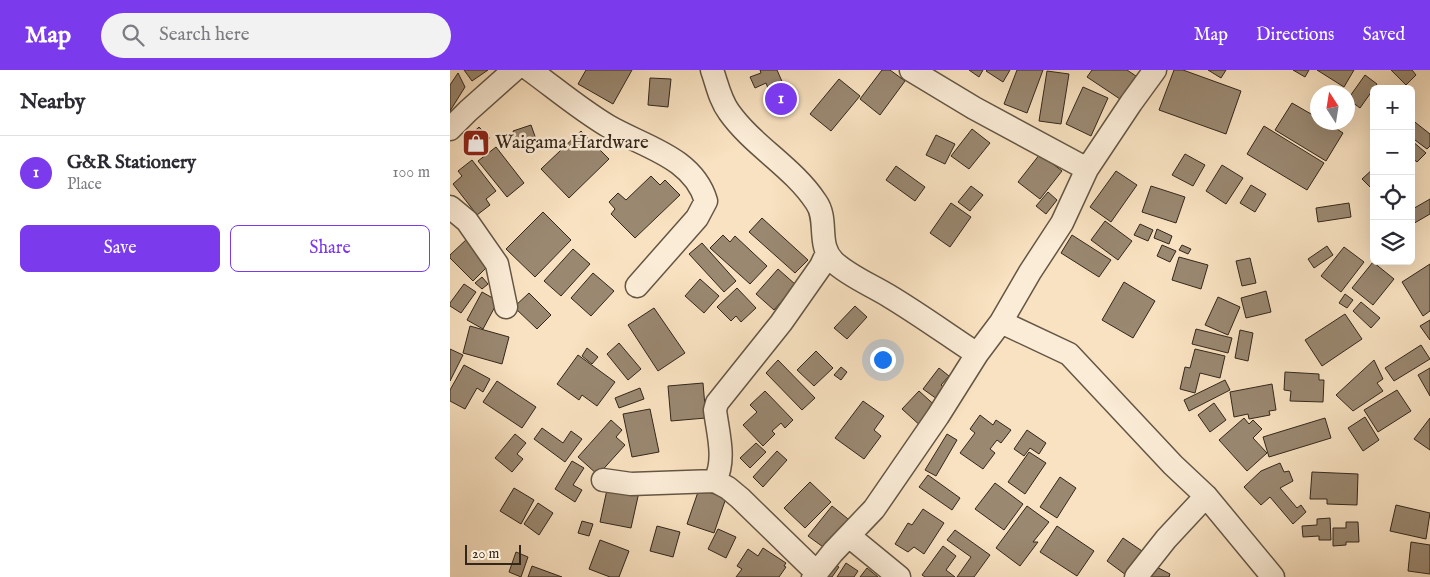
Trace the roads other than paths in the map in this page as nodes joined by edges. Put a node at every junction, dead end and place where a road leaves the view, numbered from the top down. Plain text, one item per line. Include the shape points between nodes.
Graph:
1 (514, 70) edge
2 (530, 70) edge
3 (712, 70) edge
4 (911, 70) edge
5 (1155, 70) edge
6 (450, 129) edge
7 (1087, 170) junction
8 (450, 207) edge
9 (827, 254) junction
10 (637, 286) dead end
11 (506, 307) dead end
12 (1000, 322) junction
13 (977, 354) junction
14 (603, 480) dead end
15 (715, 481) junction
16 (1206, 496) junction
17 (849, 536) junction
18 (815, 575) edge
19 (899, 577) edge
20 (1136, 577) edge
21 (1273, 577) edge

1 - 6 street
2 - 10 street via 609,127 680,164 691,173 703,192 706,201 697,218
3 - 9 street via 729,112 818,204
4 - 7 street
5 - 7 street
7 - 12 street via 1062,223
8 - 11 street via 467,221 497,264
9 - 13 street via 849,273
9 - 15 street via 781,323 717,402 715,410 722,460
12 - 13 street
12 - 16 street via 1069,354
13 - 17 street via 880,501
14 - 15 street via 631,484
15 - 18 street via 740,498
16 - 20 street
16 - 21 street
17 - 18 street
17 - 19 street

